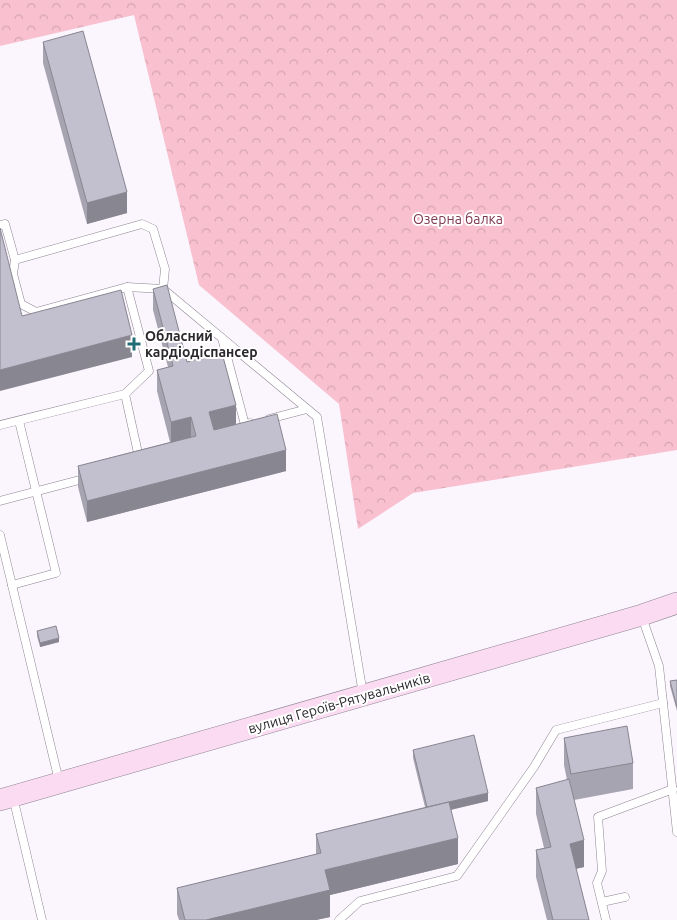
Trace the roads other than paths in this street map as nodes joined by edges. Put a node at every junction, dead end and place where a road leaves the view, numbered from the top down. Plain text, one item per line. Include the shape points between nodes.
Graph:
1 (0, 225) edge
2 (14, 260) junction
3 (127, 287) junction
4 (163, 289) junction
5 (222, 338) junction
6 (125, 394) junction
7 (307, 409) junction
8 (18, 421) junction
9 (0, 426) edge
10 (128, 467) edge
11 (92, 477) edge
12 (36, 492) junction
13 (0, 501) edge
14 (0, 535) edge
15 (12, 585) junction
16 (677, 603) edge
17 (642, 615) junction
18 (364, 696) junction
19 (664, 703) junction
20 (60, 784) junction
21 (673, 790) junction
22 (7, 799) edge
23 (677, 832) edge
24 (625, 897) dead end
25 (602, 902) junction
26 (42, 920) edge
27 (339, 920) edge
28 (606, 920) edge

1 - 2 lane via 5,224
2 - 3 lane via 13,274 21,304 34,315
2 - 4 lane via 142,224 153,229 165,269
3 - 4 lane
3 - 6 lane via 149,371
4 - 5 lane
5 - 7 lane
5 - 7 lane via 245,425
6 - 8 lane
6 - 10 lane via 138,453
7 - 18 lane via 317,417
8 - 9 lane
8 - 12 lane
11 - 12 lane
12 - 13 lane
12 - 15 lane via 56,573
14 - 15 lane
15 - 20 lane
16 - 17 main road, вулиця Героїв-Рятувальників
17 - 18 main road, вулиця Героїв-Рятувальників
17 - 19 lane via 659,666
18 - 20 main road, вулиця Героїв-Рятувальників
19 - 21 lane
19 - 27 lane via 556,730 457,876 360,901
20 - 22 main road, вулиця Героїв-Рятувальників
21 - 23 lane
21 - 25 lane via 598,817 602,871 597,883
22 - 26 lane
24 - 25 lane
25 - 28 lane

